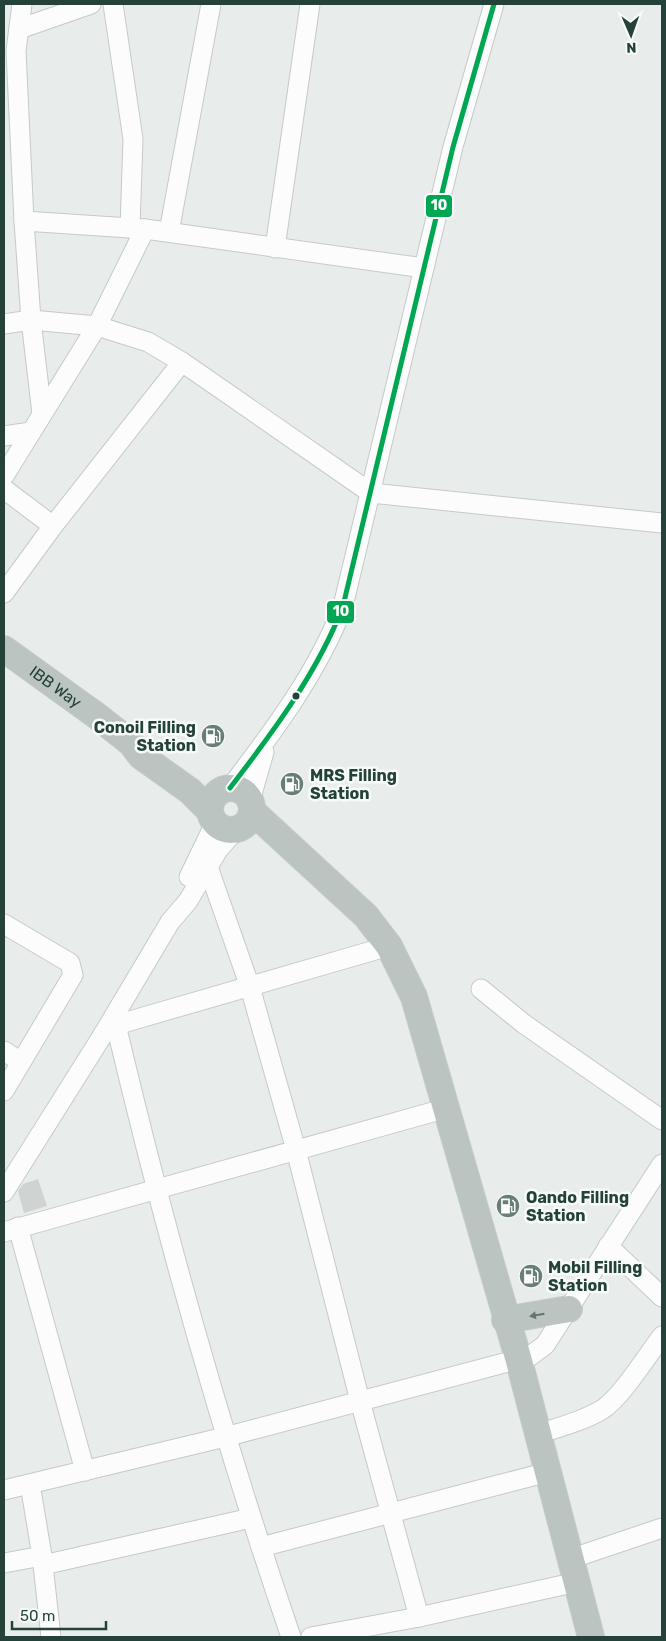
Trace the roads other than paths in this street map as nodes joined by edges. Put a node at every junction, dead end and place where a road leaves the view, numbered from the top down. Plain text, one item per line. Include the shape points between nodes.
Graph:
1 (22, 4) edge
2 (91, 4) edge
3 (113, 4) edge
4 (211, 4) edge
5 (310, 4) edge
6 (494, 4) edge
7 (19, 29) junction
8 (10, 52) edge
9 (24, 221) junction
10 (138, 228) junction
11 (169, 232) junction
12 (275, 248) junction
13 (424, 268) junction
14 (31, 320) junction
15 (4, 324) edge
16 (97, 326) junction
17 (182, 362) junction
18 (42, 414) junction
19 (31, 432) junction
20 (4, 436) edge
21 (4, 476) edge
22 (4, 489) edge
23 (371, 493) junction
24 (662, 524) edge
25 (53, 526) junction
26 (4, 593) edge
27 (4, 649) edge
28 (232, 810) junction
29 (208, 867) junction
30 (170, 922) junction
31 (4, 924) edge
32 (389, 946) junction
33 (250, 987) junction
34 (481, 989) dead end
35 (110, 1029) junction
36 (4, 1051) edge
37 (21, 1062) junction
38 (4, 1091) edge
39 (447, 1108) junction
40 (662, 1120) edge
41 (296, 1150) junction
42 (662, 1164) edge
43 (156, 1190) junction
44 (4, 1192) edge
45 (11, 1229) edge
46 (608, 1246) junction
47 (662, 1297) edge
48 (570, 1309) junction
49 (505, 1320) junction
50 (662, 1336) edge
51 (518, 1361) junction
52 (360, 1401) junction
53 (538, 1434) junction
54 (225, 1437) junction
55 (85, 1472) junction
56 (548, 1472) junction
57 (30, 1484) junction
58 (4, 1490) edge
59 (392, 1513) junction
60 (251, 1518) junction
61 (662, 1528) edge
62 (260, 1548) junction
63 (43, 1560) junction
64 (4, 1563) edge
65 (573, 1571) junction
66 (419, 1617) junction
67 (51, 1637) edge
68 (291, 1637) edge
69 (311, 1637) edge
70 (591, 1637) edge

1 - 7 street
2 - 7 street
3 - 10 street via 133,139
4 - 11 street
5 - 12 street
6 - 13 street via 453,147
7 - 8 street
8 - 9 street
9 - 10 street
9 - 14 street
10 - 11 street
10 - 16 street
11 - 12 street
12 - 13 street
13 - 23 street
14 - 15 street
14 - 16 street
14 - 18 street
16 - 17 street via 148,342
16 - 18 street
17 - 23 street
17 - 25 street
18 - 19 street
19 - 20 street
19 - 21 street
22 - 25 street
23 - 24 street
23 - 28 street via 343,606 332,636 269,737
25 - 26 street
27 - 28 highway, IBB Way via 131,743 153,753
28 - 29 street via 218,850
28 - 30 street via 178,898
28 - 32 highway, IBB Way via 322,877 366,916
29 - 30 street via 188,901
29 - 33 street
30 - 35 street
31 - 37 street via 70,963 73,975
32 - 33 street
32 - 39 highway, IBB Way via 414,997
33 - 35 street
33 - 41 street
34 - 40 street via 524,1024
35 - 43 street
35 - 44 street
36 - 37 street
37 - 38 street
39 - 41 street
39 - 49 highway, IBB Way
41 - 43 street
41 - 52 street
42 - 46 street
43 - 45 street
43 - 54 street
45 - 55 street
46 - 47 street
46 - 48 street
48 -> 49 highway
48 - 51 street via 545,1345
49 - 51 highway, IBB Way
50 - 53 street via 605,1408
51 - 52 street
51 - 53 highway, IBB Way
52 - 54 street
52 - 59 street
53 - 56 highway, IBB Way
54 - 55 street
54 - 60 street
55 - 57 street
56 - 59 street
56 - 65 highway, IBB Way
57 - 58 street
57 - 63 street
59 - 62 street
59 - 66 street
60 - 62 street
60 - 63 street
61 - 65 street
62 - 68 street
63 - 64 street
63 - 67 street
65 - 66 street
65 - 70 highway, IBB Way
66 - 69 street

